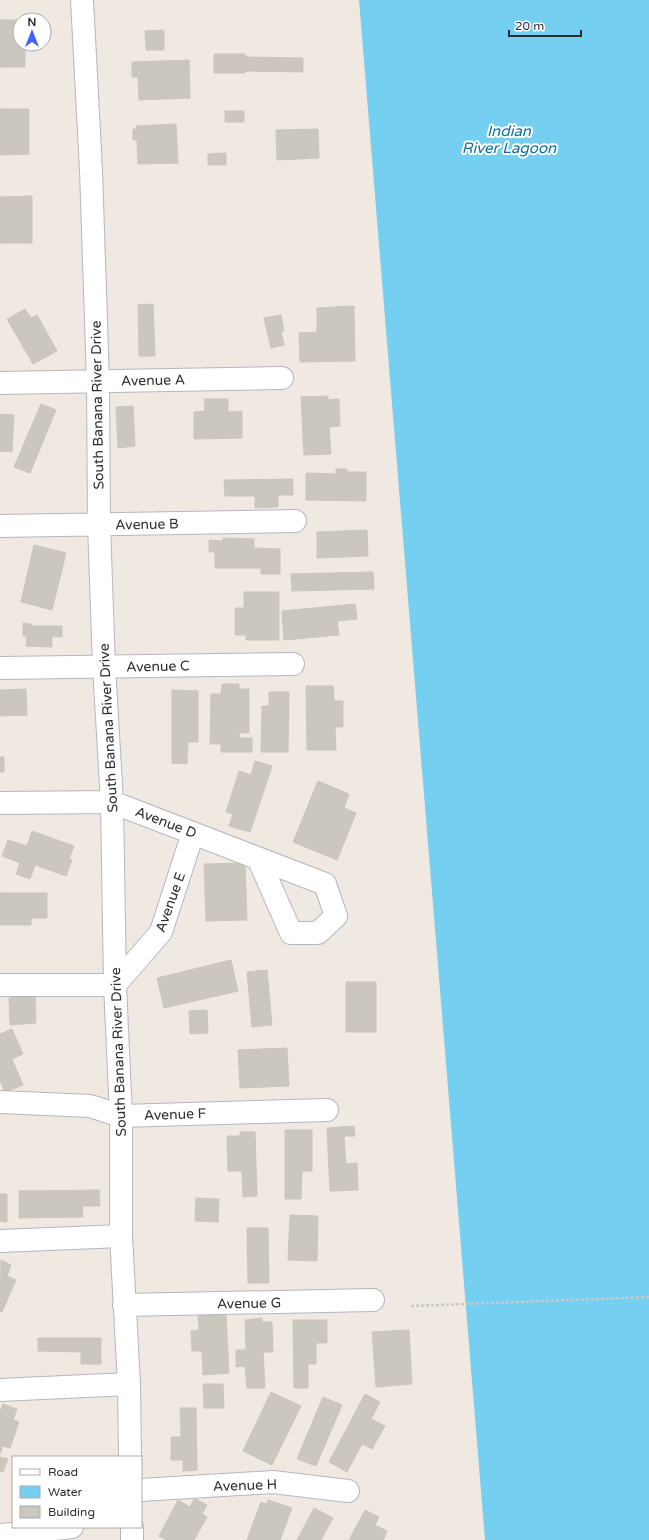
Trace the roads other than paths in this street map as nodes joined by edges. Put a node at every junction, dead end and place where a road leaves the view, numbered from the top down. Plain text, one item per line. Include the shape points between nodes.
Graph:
1 (82, 0) edge
2 (282, 378) dead end
3 (98, 381) junction
4 (0, 383) edge
5 (295, 521) dead end
6 (99, 524) junction
7 (0, 526) edge
8 (292, 664) dead end
9 (104, 667) junction
10 (0, 668) edge
11 (0, 802) edge
12 (112, 802) junction
13 (193, 833) junction
14 (258, 858) dead end
15 (0, 985) edge
16 (115, 985) junction
17 (0, 1102) edge
18 (327, 1110) dead end
19 (120, 1116) junction
20 (120, 1236) junction
21 (0, 1241) edge
22 (373, 1300) dead end
23 (124, 1305) junction
24 (129, 1384) junction
25 (0, 1390) edge
26 (130, 1456) edge
27 (142, 1490) edge
28 (348, 1491) dead end
29 (63, 1528) edge
30 (132, 1528) edge
31 (2, 1535) dead end
32 (132, 1540) edge

1 - 3 street, South Banana River Drive
2 - 3 street, Avenue A
3 - 4 street, Avenue A
3 - 6 street, South Banana River Drive
5 - 6 street, Avenue B
6 - 7 street, Avenue B
6 - 9 street, South Banana River Drive
8 - 9 street, Avenue C
9 - 10 street, Avenue C
9 - 12 street, South Banana River Drive
11 - 12 street, Avenue D
12 - 13 street, Avenue D
12 - 16 street, South Banana River Drive
13 - 14 street, Avenue D
13 - 16 street, Avenue E via 161,932
15 - 16 street
16 - 19 street, South Banana River Drive
17 - 19 street, Avenue F via 90,1106
18 - 19 street, Avenue F
19 - 20 street, South Banana River Drive
20 - 21 street
20 - 23 street, South Banana River Drive
22 - 23 street, Avenue G
23 - 24 street, South Banana River Drive
24 - 25 street
24 - 26 street, South Banana River Drive
27 - 28 street, Avenue H via 273,1482
29 - 31 street
30 - 32 street

